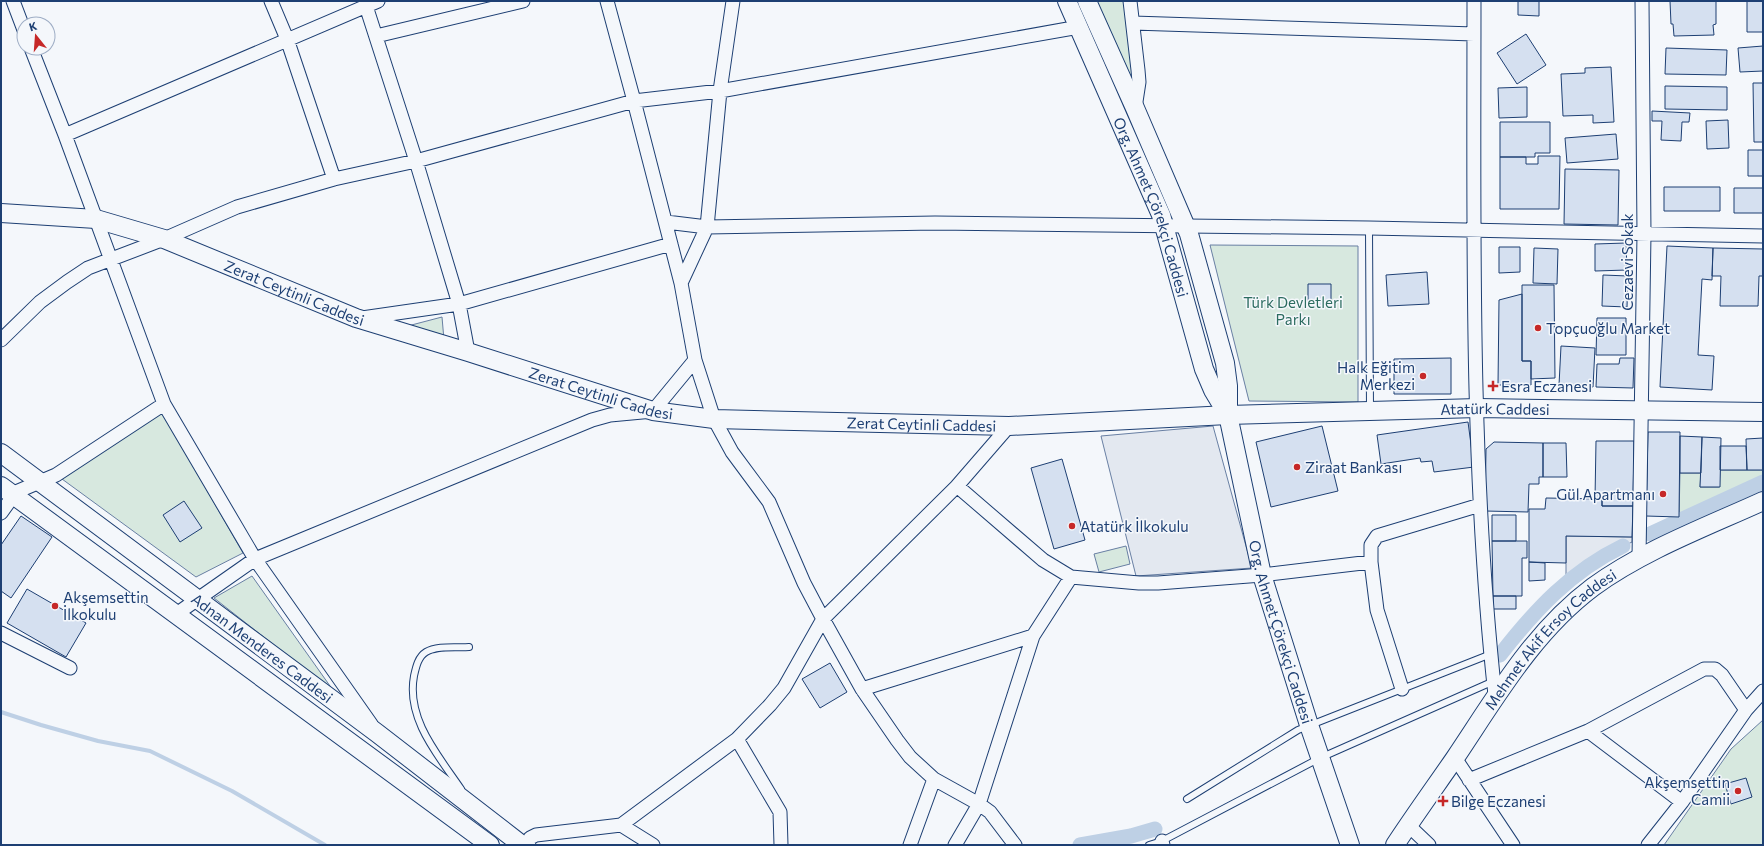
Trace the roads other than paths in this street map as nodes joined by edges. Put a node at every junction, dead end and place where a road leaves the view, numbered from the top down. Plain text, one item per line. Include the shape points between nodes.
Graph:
1 (13, 1) edge
2 (271, 1) edge
3 (523, 1) edge
4 (607, 1) edge
5 (733, 1) edge
6 (1058, 1) edge
7 (1067, 1) edge
8 (1087, 1) edge
9 (1130, 1) edge
10 (1474, 1) edge
11 (1642, 1) edge
12 (372, 3) edge
13 (19, 16) edge
14 (1133, 22) junction
15 (1079, 27) junction
16 (1474, 34) junction
17 (376, 36) junction
18 (287, 40) junction
19 (34, 56) edge
20 (720, 90) junction
21 (634, 101) junction
22 (1135, 108) junction
23 (1118, 116) junction
24 (65, 135) junction
25 (416, 161) junction
26 (334, 179) junction
27 (1, 214) edge
28 (96, 219) junction
29 (666, 222) junction
30 (1165, 225) junction
31 (1186, 225) junction
32 (707, 227) junction
33 (1369, 228) junction
34 (1473, 230) junction
35 (1644, 234) junction
36 (1763, 236) edge
37 (164, 239) junction
38 (671, 244) junction
39 (111, 259) junction
40 (681, 283) junction
41 (459, 304) junction
42 (356, 318) junction
43 (1, 340) edge
44 (468, 352) junction
45 (695, 360) junction
46 (164, 404) junction
47 (1478, 408) junction
48 (1641, 410) junction
49 (653, 411) junction
50 (1370, 411) junction
51 (1763, 412) edge
52 (1228, 415) junction
53 (714, 420) junction
54 (1009, 426) junction
55 (1, 453) edge
56 (42, 482) junction
57 (957, 486) junction
58 (7, 491) edge
59 (1763, 501) edge
60 (1480, 505) junction
61 (1, 513) edge
62 (1639, 558) junction
63 (255, 559) junction
64 (1371, 562) junction
65 (1262, 575) junction
66 (1071, 577) junction
67 (197, 599) junction
68 (175, 615) junction
69 (823, 619) junction
70 (1, 633) edge
71 (1033, 636) junction
72 (469, 647) dead end
73 (1491, 654) junction
74 (70, 668) dead end
75 (1495, 688) junction
76 (862, 689) junction
77 (1402, 689) junction
78 (1763, 692) edge
79 (1746, 710) junction
80 (1309, 725) junction
81 (1588, 731) junction
82 (377, 734) junction
83 (737, 739) junction
84 (1320, 758) junction
85 (1455, 758) junction
86 (934, 779) junction
87 (1469, 780) junction
88 (1186, 799) dead end
89 (464, 800) junction
90 (1682, 802) junction
91 (979, 804) junction
92 (622, 825) junction
93 (1408, 825) junction
94 (1162, 843) edge
95 (490, 845) edge
96 (522, 845) edge
97 (528, 845) edge
98 (653, 845) edge
99 (781, 845) edge
100 (910, 845) edge
101 (955, 845) edge
102 (1015, 845) edge
103 (1149, 845) edge
104 (1350, 845) edge
105 (1395, 845) edge
106 (1429, 845) edge
107 (1513, 845) edge
108 (1648, 845) edge

1 - 13 street
2 - 18 street
3 - 17 street
4 - 21 street
5 - 20 street
6 - 15 street
7 - 15 main road, Org. Ahmet Çörekçi Caddesi
8 - 22 main road, Org. Ahmet Çörekçi Caddesi
9 - 14 street
10 - 16 street
11 - 35 street, Cezaevi Sokak
12 - 17 street
12 - 18 street
14 - 16 street
14 - 22 street via 1139,82
15 - 20 street
15 - 23 main road, Org. Ahmet Çörekçi Caddesi
16 - 34 street
17 - 25 street
18 - 24 street
18 - 26 street
19 - 24 street
20 - 21 street
20 - 32 street
21 - 25 street
21 - 29 street
22 - 23 main road
22 - 31 main road, Org. Ahmet Çörekçi Caddesi
23 - 30 main road, Org. Ahmet Çörekçi Caddesi
24 - 28 street
25 - 26 street
25 - 41 street
26 - 37 street via 237,207
27 - 28 main road, Zerat Ceytinli Caddesi
28 - 37 main road, Zerat Ceytinli Caddesi
28 - 39 street
29 - 32 street
29 - 38 street
30 - 31 street
30 - 32 street via 935,222
30 - 52 main road, Org. Ahmet Çörekçi Caddesi via 1204,369
31 - 33 street
31 - 52 main road, Org. Ahmet Çörekçi Caddesi via 1225,363
32 - 40 street
33 - 34 street
33 - 50 lane
34 - 35 street
34 - 47 street
35 - 36 street
35 - 48 street, Cezaevi Sokak
37 - 39 street
37 - 42 main road, Zerat Ceytinli Caddesi
38 - 40 street
38 - 41 street
39 - 43 street via 88,268 67,282 40,302
39 - 46 street
40 - 45 street
41 - 42 street
41 - 44 street
42 - 44 main road, Zerat Ceytinli Caddesi
44 - 49 main road, Zerat Ceytinli Caddesi
45 - 49 street
45 - 53 street
46 - 56 street
46 - 63 street
47 - 48 main road, Atatürk Caddesi
47 - 50 main road, Atatürk Caddesi
47 - 60 street
48 - 51 main road, Atatürk Caddesi
48 - 62 street, Cezaevi Sokak
49 - 53 main road, Zerat Ceytinli Caddesi
49 - 63 street via 592,420
50 - 52 main road, Atatürk Caddesi
52 - 54 main road, Zerat Ceytinli Caddesi
52 - 65 main road, Org. Ahmet Çörekçi Caddesi
53 - 54 main road, Zerat Ceytinli Caddesi
53 - 69 street via 732,452 771,506 804,583
54 - 57 street
55 - 56 main road, Adnan Menderes Caddesi
56 - 58 street via 21,490
56 - 67 main road, Adnan Menderes Caddesi
57 - 66 street via 1043,560
57 - 69 street
58 - 61 street
58 - 68 main road, Adnan Menderes Caddesi
59 - 62 main road, Mehmet Akif Ersoy Caddesi
60 - 64 street via 1377,536 1370,544
60 - 73 street
62 - 75 main road, Mehmet Akif Ersoy Caddesi via 1593,587 1568,608 1540,635 1512,672
63 - 67 street
63 - 82 street
64 - 65 street
64 - 77 street via 1377,610
65 - 66 street via 1149,584
65 - 80 main road, Org. Ahmet Çörekçi Caddesi
66 - 71 street
67 - 68 street
67 - 82 main road, Adnan Menderes Caddesi
68 - 95 main road, Adnan Menderes Caddesi
69 - 76 street
69 - 83 street via 784,688
70 - 74 street
71 - 76 street
71 - 91 street
72 - 89 lane via 435,649 427,652 420,658 415,669 412,688 418,722 461,790
73 - 75 street
73 - 77 lane
75 - 84 lane
75 - 85 main road, Mehmet Akif Ersoy Caddesi
76 - 86 street via 910,757
77 - 80 lane
78 - 79 street
79 - 81 street via 1722,674 1710,668
79 - 90 street
80 - 84 main road, Org. Ahmet Çörekçi Caddesi
80 - 88 lane
81 - 87 street
81 - 90 street
82 - 89 main road, Adnan Menderes Caddesi
83 - 92 street
83 - 99 street via 780,812
84 - 94 lane
84 - 104 main road, Org. Ahmet Çörekçi Caddesi
85 - 87 street
85 - 93 main road, Mehmet Akif Ersoy Caddesi
86 - 91 street
86 - 100 street
87 - 107 street
89 - 96 main road, Adnan Menderes Caddesi
90 - 108 street
91 - 101 street
91 - 102 street via 995,817
92 - 97 street via 536,835 530,838
92 - 98 street
93 - 105 main road, Mehmet Akif Ersoy Caddesi
93 - 106 street
94 - 103 lane

